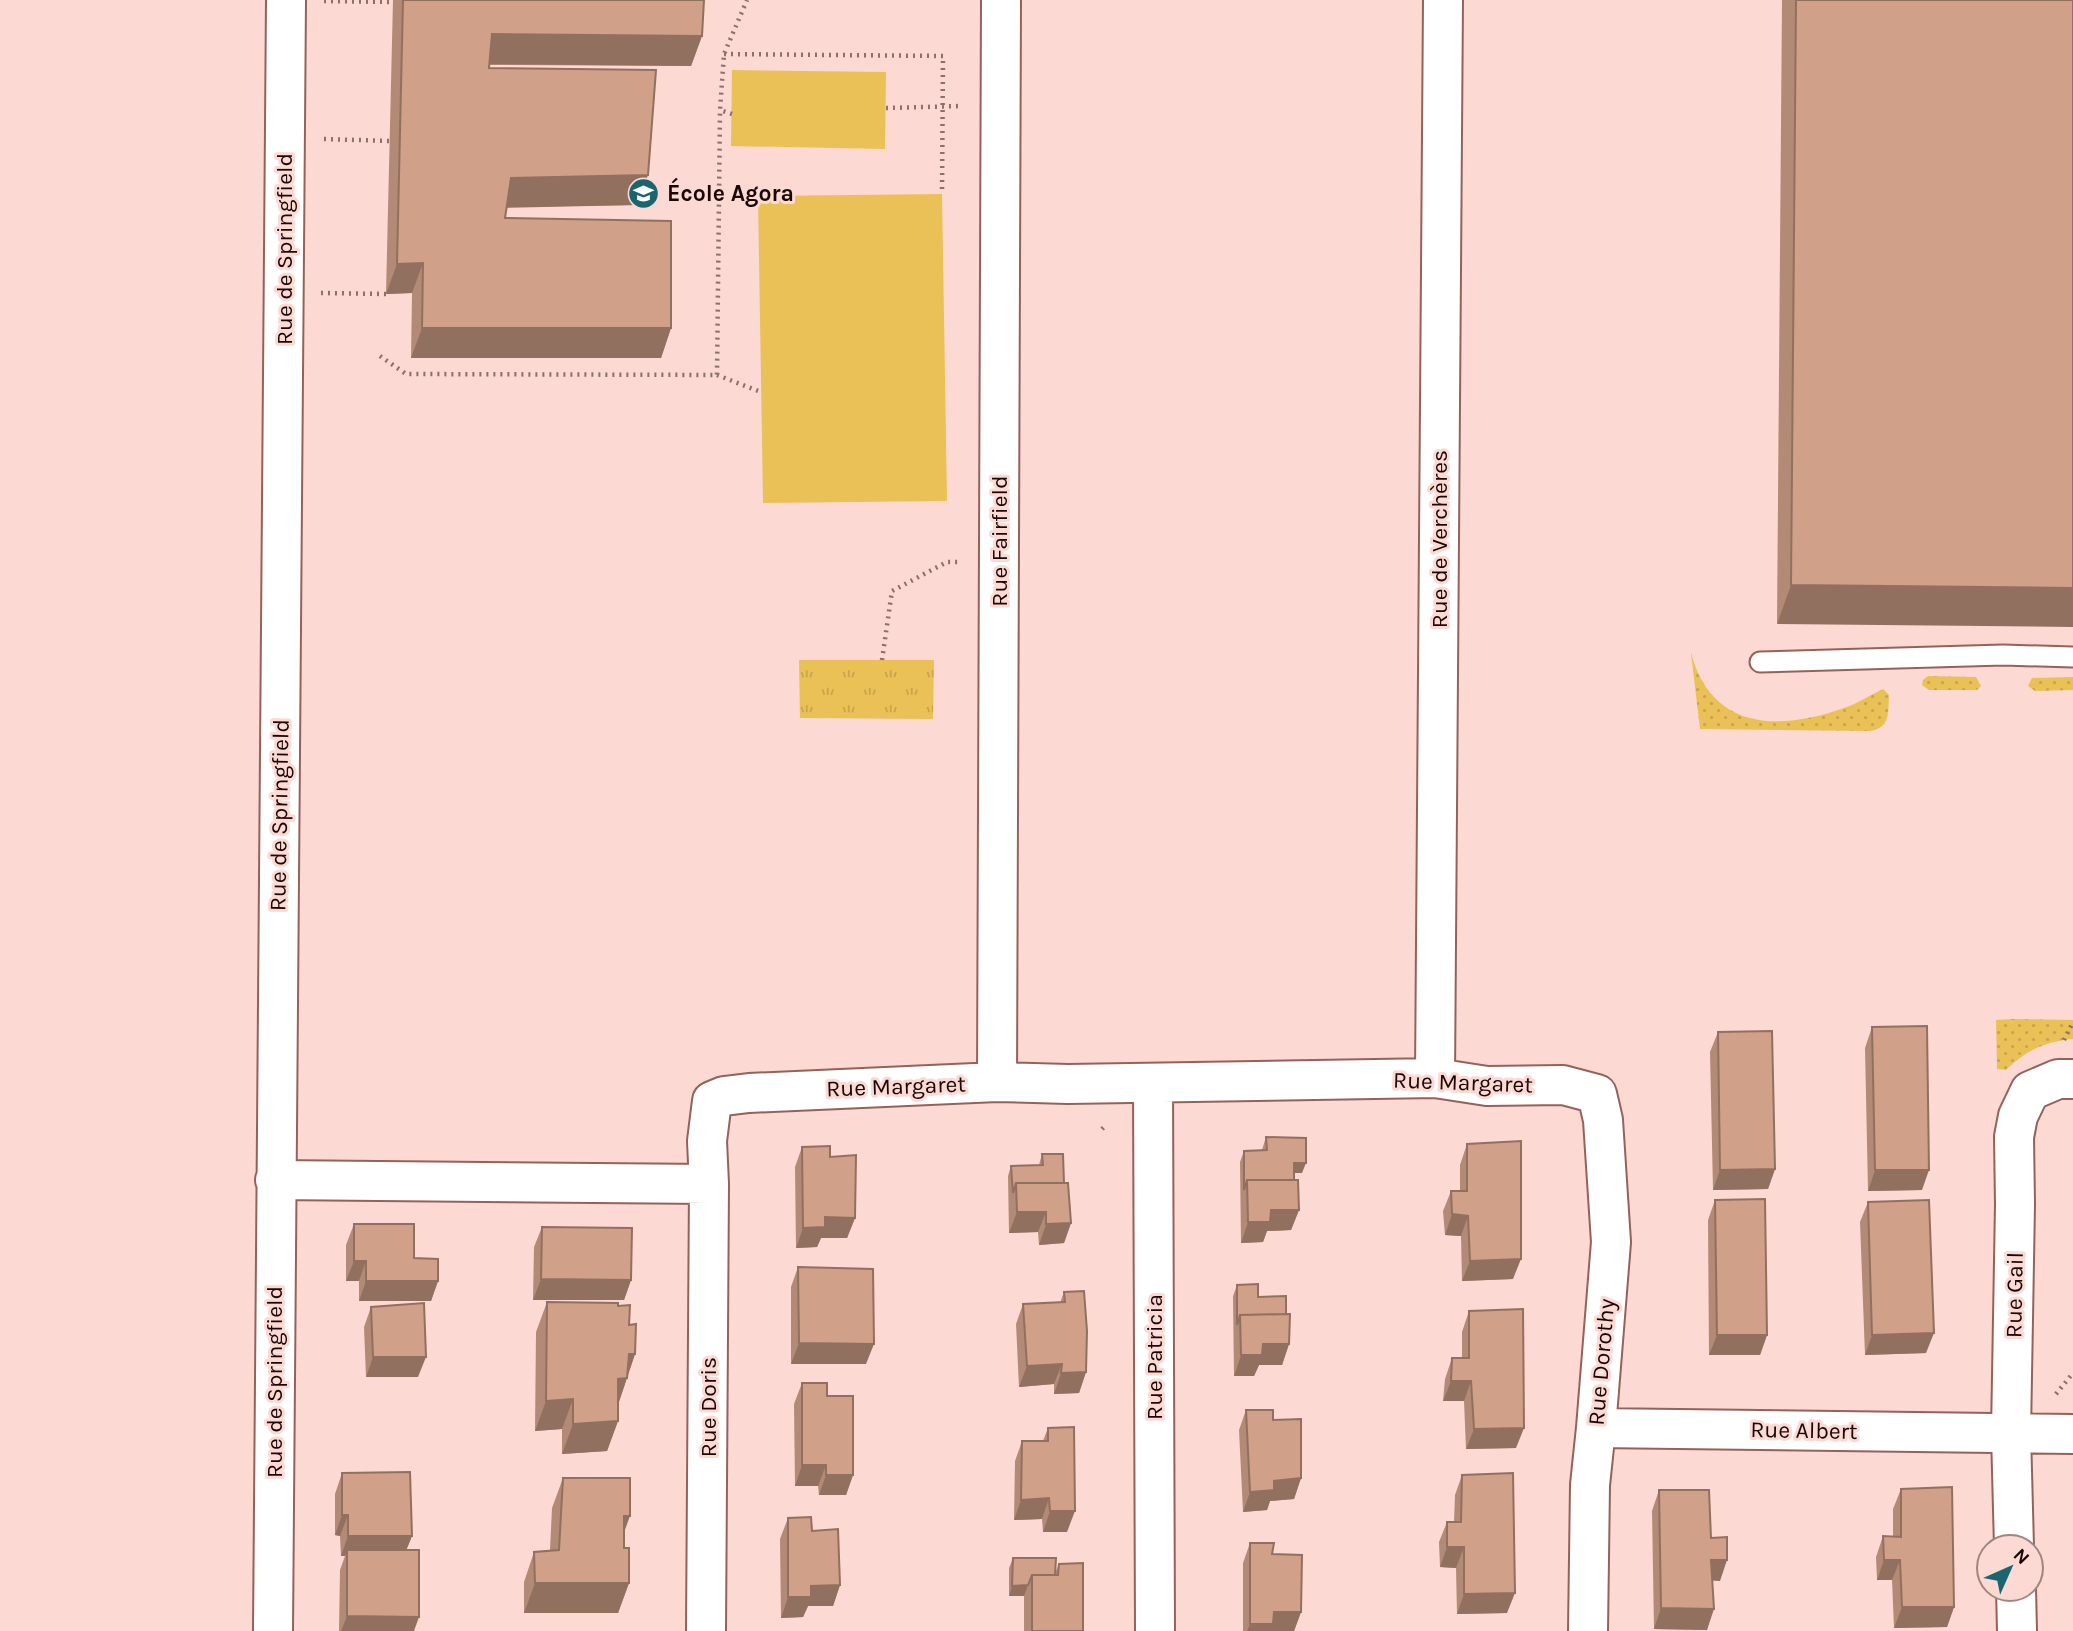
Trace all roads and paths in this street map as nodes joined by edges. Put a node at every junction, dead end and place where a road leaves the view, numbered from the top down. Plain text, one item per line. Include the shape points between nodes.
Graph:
1 (747, 0) edge
2 (1001, 0) edge
3 (1443, 0) edge
4 (302, 1) edge
5 (393, 2) dead end
6 (724, 54) junction
7 (970, 106) dead end
8 (941, 107) junction
9 (886, 108) dead end
10 (720, 110) junction
11 (732, 114) dead end
12 (317, 139) dead end
13 (390, 141) dead end
14 (942, 194) dead end
15 (318, 293) dead end
16 (387, 294) dead end
17 (380, 356) dead end
18 (717, 375) junction
19 (761, 392) dead end
20 (967, 561) dead end
21 (2073, 657) edge
22 (882, 660) dead end
23 (1760, 662) dead end
24 (2073, 1022) edge
25 (2067, 1062) edge
26 (1435, 1078) junction
27 (997, 1082) junction
28 (1153, 1083) junction
29 (1597, 1094) joint
30 (275, 1180) junction
31 (709, 1184) junction
32 (2073, 1373) edge
33 (2053, 1399) dead end
34 (1597, 1428) junction
35 (2011, 1433) junction
36 (2073, 1434) edge
37 (2014, 1533) edge
38 (2016, 1603) edge
39 (272, 1631) edge
40 (706, 1631) edge
41 (1154, 1631) edge
42 (1588, 1631) edge
43 (2017, 1631) edge

1 - 6 path
2 - 27 street, Rue Fairfield
3 - 26 street, Rue de Verchères
4 - 5 path
4 - 30 street, Rue de Springfield
6 - 8 path via 943,56
6 - 10 path
7 - 8 path
8 - 9 path
8 - 14 path
10 - 11 path
10 - 18 path
12 - 13 path
15 - 16 path
17 - 18 path via 406,374
18 - 19 path
20 - 22 path via 947,562 892,591
21 - 23 lane
24 - 25 path
25 - 35 street, Rue Gail via 2058,1079 2030,1091 2014,1138
26 - 28 street, Rue Margaret
26 - 29 street, Rue Margaret via 1487,1086 1563,1085
27 - 28 street, Rue Margaret
27 - 31 street, Rue Margaret via 724,1096 712,1101 709,1114
28 - 41 street, Rue Patricia
29 - 34 street, Rue Dorothy via 1604,1120 1611,1242
30 - 31 street
30 - 39 street, Rue de Springfield
31 - 40 street, Rue Doris
32 - 33 path
34 - 35 street, Rue Albert
34 - 42 street, Rue Dorothy via 1590,1485
35 - 36 street, Rue Albert
35 - 37 street, Rue Gail
38 - 43 street

